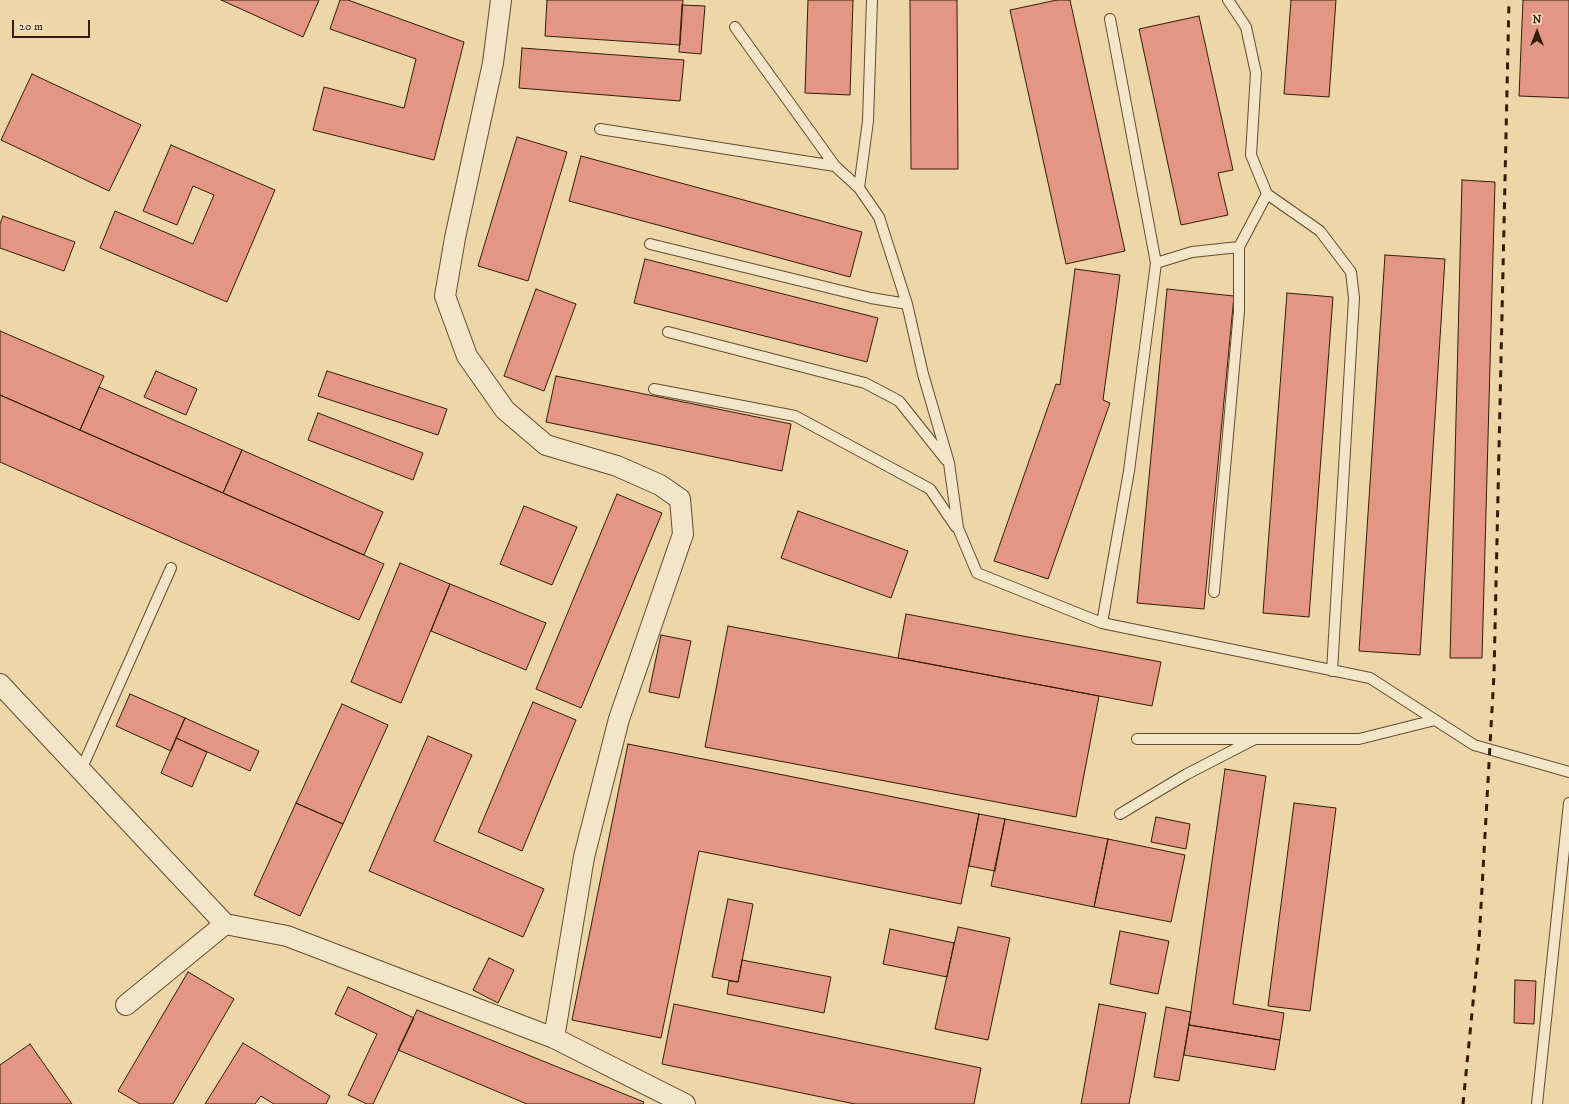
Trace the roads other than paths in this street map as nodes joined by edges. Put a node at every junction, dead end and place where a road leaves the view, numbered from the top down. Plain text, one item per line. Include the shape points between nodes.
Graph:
1 (501, 0) edge
2 (872, 0) edge
3 (1228, 0) edge
4 (1110, 19) dead end
5 (735, 27) dead end
6 (600, 129) dead end
7 (834, 166) junction
8 (859, 188) junction
9 (1267, 194) junction
10 (650, 244) dead end
11 (1239, 247) junction
12 (1156, 263) junction
13 (907, 304) junction
14 (668, 332) dead end
15 (654, 389) dead end
16 (949, 463) junction
17 (958, 528) junction
18 (171, 568) dead end
19 (1214, 592) dead end
20 (1102, 623) junction
21 (1332, 671) junction
22 (0, 684) edge
23 (1435, 720) junction
24 (1137, 739) dead end
25 (1254, 739) junction
26 (81, 770) junction
27 (1569, 772) edge
28 (1569, 803) edge
29 (1120, 814) dead end
30 (225, 924) junction
31 (126, 1005) dead end
32 (554, 1038) junction
33 (685, 1104) edge
34 (1537, 1104) edge

1 - 32 street via 493,63 444,296 467,356 505,410 546,445 617,466 660,484 680,499 683,534 617,727 584,857
2 - 8 lane via 868,121
3 - 9 lane via 1246,27 1256,73 1251,155
4 - 12 lane
5 - 7 lane
6 - 7 lane
7 - 8 lane
8 - 13 lane via 879,217
9 - 11 lane
9 - 21 lane via 1320,231 1351,272 1354,298
10 - 13 lane via 871,298
11 - 12 lane via 1192,252
11 - 19 lane via 1239,311
12 - 20 lane via 1129,471
13 - 16 lane via 923,374
14 - 16 lane via 865,383 899,401
15 - 17 lane via 794,416 930,489
16 - 17 lane
17 - 20 lane via 977,573
18 - 26 lane
20 - 21 lane
21 - 23 lane via 1370,678
22 - 26 street
23 - 25 lane via 1359,739
23 - 27 lane via 1474,745
24 - 25 lane
25 - 29 lane via 1187,774
26 - 30 street
28 - 34 lane
30 - 31 street
30 - 32 street via 287,936
32 - 33 street

